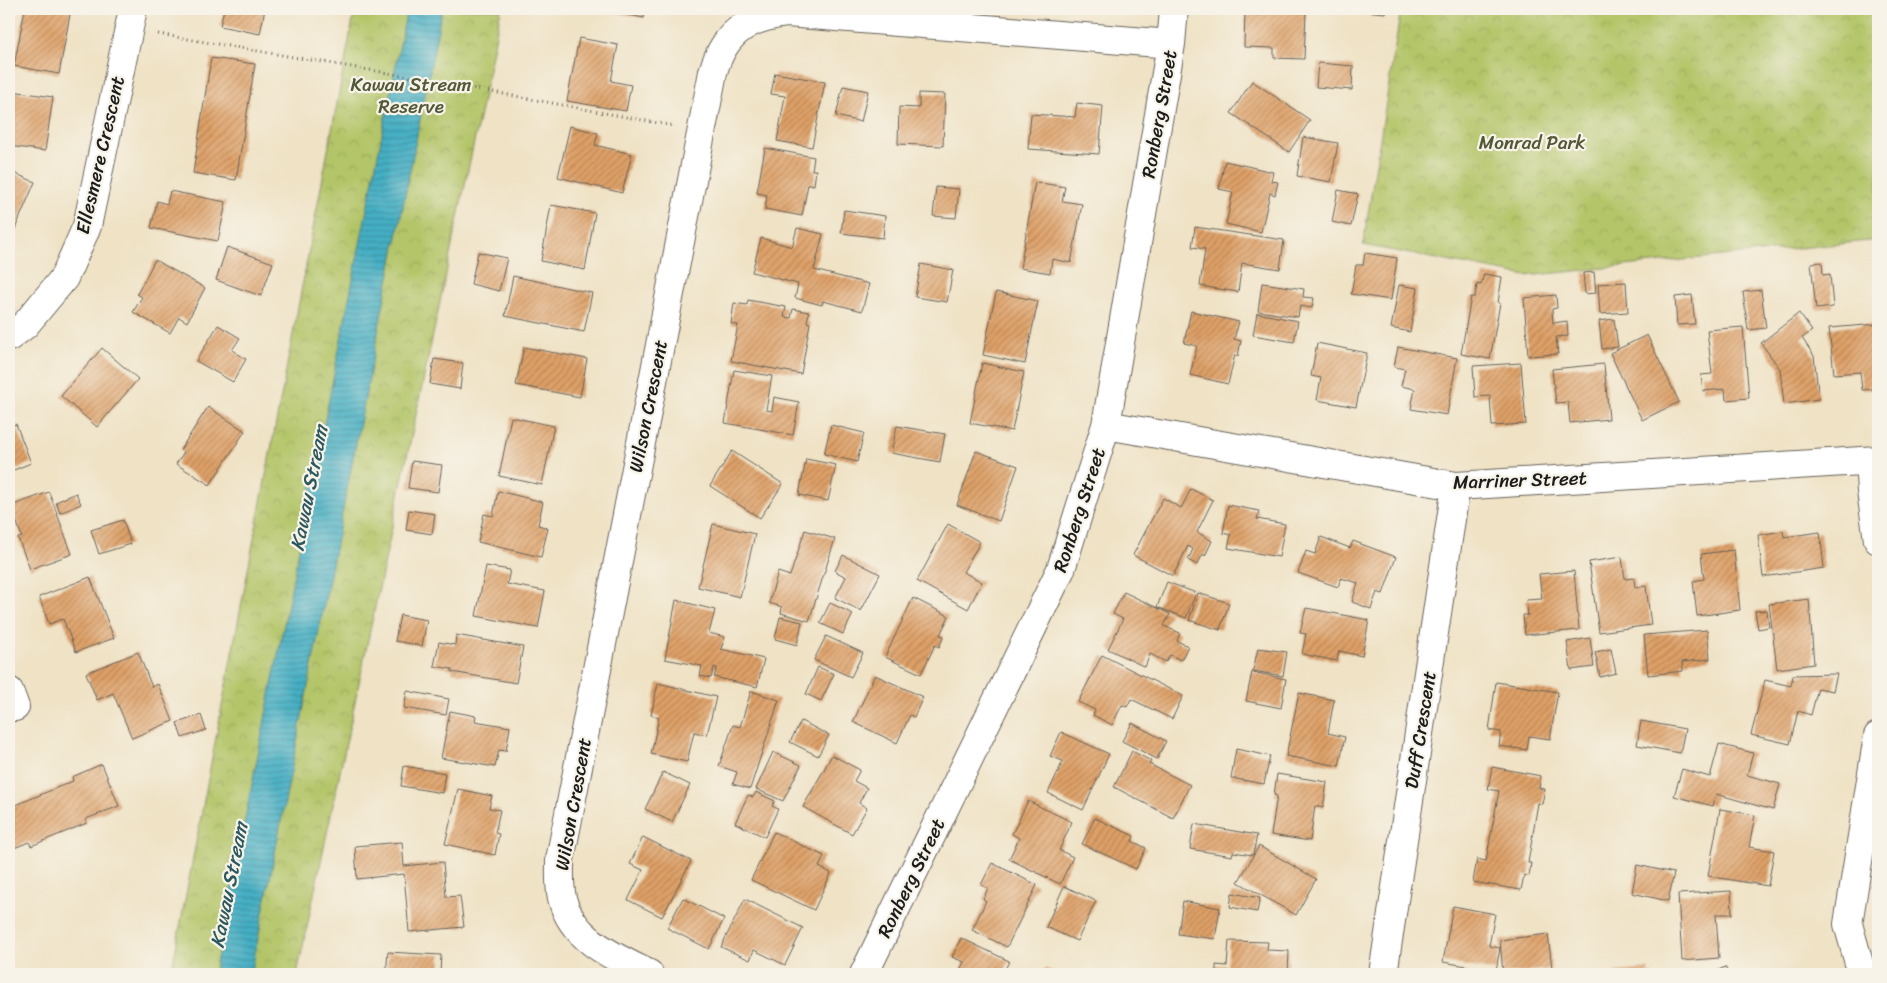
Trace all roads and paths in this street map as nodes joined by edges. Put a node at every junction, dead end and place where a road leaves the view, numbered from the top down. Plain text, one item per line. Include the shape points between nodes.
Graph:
1 (1174, 9) edge
2 (964, 18) edge
3 (131, 19) edge
4 (1171, 44) junction
5 (702, 131) junction
6 (9, 337) edge
7 (1106, 425) junction
8 (1874, 461) edge
9 (1456, 486) junction
10 (1878, 540) edge
11 (1878, 736) edge
12 (649, 974) edge
13 (864, 974) edge
14 (1382, 974) edge
15 (1862, 974) edge

1 - 4 street, Ronberg Street
2 - 4 street, Wilson Crescent
2 - 5 street, Wilson Crescent via 787,13 755,19 730,37 718,54
3 - 5 path via 357,68
3 - 6 street, Ellesmere Crescent via 87,226 64,278 25,325
4 - 7 street, Ronberg Street
5 - 12 street, Wilson Crescent via 560,860 562,899 568,915 581,933 602,950
7 - 9 street, Marriner Street
7 - 13 street, Ronberg Street via 1061,569
8 - 9 street, Marriner Street
8 - 10 street via 1871,490
9 - 14 street, Duff Crescent
11 - 15 street via 1848,924

